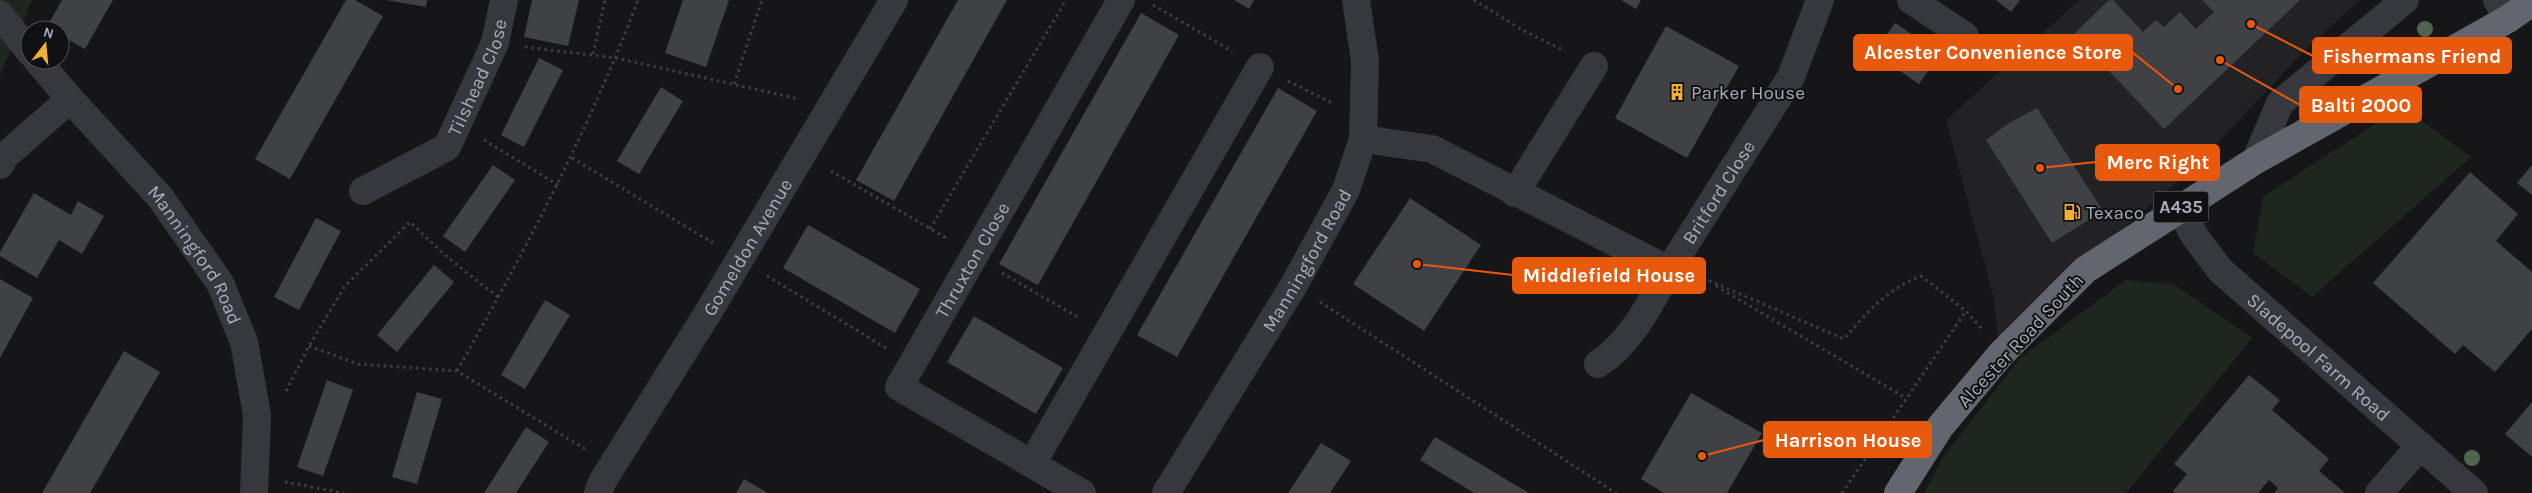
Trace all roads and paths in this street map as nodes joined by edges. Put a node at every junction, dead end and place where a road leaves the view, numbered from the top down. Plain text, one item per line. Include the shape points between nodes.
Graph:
1 (504, 0) edge
2 (605, 0) edge
3 (638, 0) edge
4 (762, 0) edge
5 (894, 0) edge
6 (1066, 0) edge
7 (1120, 0) edge
8 (1356, 0) edge
9 (1474, 0) edge
10 (1820, 0) edge
11 (1912, 0) edge
12 (2405, 0) edge
13 (2532, 2) edge
14 (2503, 9) edge
15 (0, 14) edge
16 (1965, 36) dead end
17 (20, 39) edge
18 (495, 43) junction
19 (593, 54) junction
20 (616, 58) junction
21 (1594, 66) joint
22 (1260, 67) dead end
23 (45, 70) edge
24 (734, 84) junction
25 (70, 100) junction
26 (831, 106) junction
27 (458, 124) junction
28 (1363, 139) junction
29 (802, 154) junction
30 (572, 158) junction
31 (2256, 160) junction
32 (0, 165) edge
33 (558, 185) junction
34 (363, 191) dead end
35 (1515, 193) junction
36 (2179, 208) junction
37 (930, 229) junction
38 (976, 254) junction
39 (740, 259) junction
40 (1669, 270) junction
41 (1703, 278) junction
42 (1294, 286) junction
43 (499, 298) junction
44 (1966, 310) junction
45 (1107, 334) junction
46 (309, 346) junction
47 (2001, 354) junction
48 (912, 364) junction
49 (1598, 364) dead end
50 (457, 372) junction
51 (283, 396) dead end
52 (1906, 398) junction
53 (2420, 446) junction
54 (1033, 462) junction
55 (612, 466) junction
56 (255, 484) edge
57 (344, 493) edge
58 (598, 493) edge
59 (1082, 493) edge
60 (1166, 493) edge
61 (1616, 493) edge
62 (1842, 493) edge
63 (1898, 493) edge
64 (2379, 493) edge
65 (2474, 493) edge

1 - 18 street, Tilshead Close
2 - 19 path
3 - 20 path
4 - 24 path
5 - 26 street, Gomeldon Avenue
6 - 37 path
7 - 38 street, Thruxton Close
8 - 28 street, Manningford Road via 1365,62
9 - 21 path via 1524,31
10 - 40 street, Britford Close via 1791,77
11 - 16 street
12 - 31 street via 2280,103
13 - 14 highway, Alcester Road South / A435
14 - 31 highway, Alcester Road South / A435
15 - 17 street
18 - 19 path
18 - 27 street, Tilshead Close
19 - 20 path
20 - 24 path
20 - 30 path
21 - 35 street
22 - 45 street
23 - 25 street, Manningford Road
24 - 26 path
25 - 32 street via 5,156
25 - 56 street, Manningford Road via 160,198 220,283 246,351 257,415
26 - 29 street, Gomeldon Avenue
27 - 33 path
27 - 34 street, Tilshead Close via 447,147
28 - 35 street via 1432,150
28 - 42 street, Manningford Road via 1346,190
29 - 37 path
29 - 39 street, Gomeldon Avenue
30 - 33 path
30 - 39 path
31 - 36 highway, Alcester Road South / A435
33 - 43 path
35 - 40 street
36 - 47 highway, Alcester Road South / A435 via 2085,270
36 - 53 street, Sladepool Farm Road via 2220,270
37 - 38 path
38 - 45 path
38 - 48 street, Thruxton Close
39 - 48 path
39 - 55 street, Gomeldon Avenue
40 - 41 path
40 - 49 street, Britford Close via 1616,352
41 - 44 path via 1844,339 1873,306 1899,285 1921,276
41 - 52 path
42 - 60 street, Manningford Road
42 - 61 path
43 - 46 path via 410,222 345,286
43 - 50 path
44 - 47 path
44 - 52 path
45 - 54 street
46 - 50 path via 358,364
46 - 51 path
47 - 63 highway, Alcester Road South / A435 via 1940,427
48 - 54 street, Thruxton Close via 899,387
50 - 55 path
52 - 62 path
53 - 64 street
53 - 65 street, Sladepool Farm Road
54 - 59 street, Thruxton Close
55 - 58 street, Gomeldon Avenue
56 - 57 path

